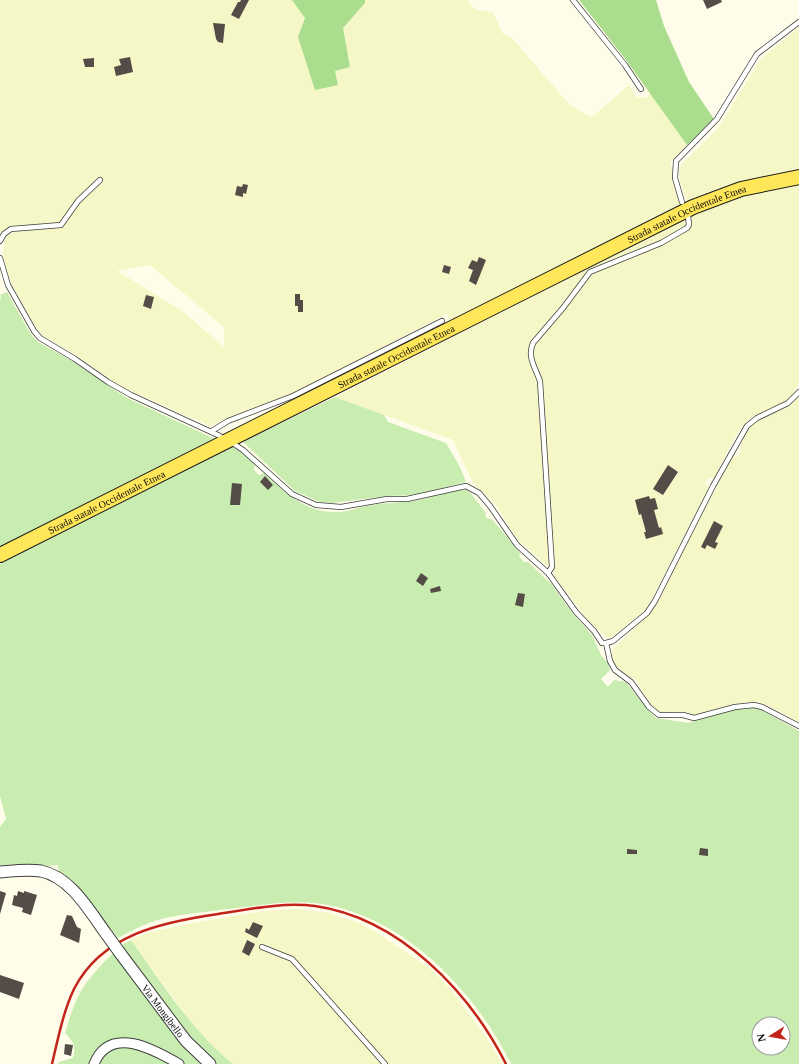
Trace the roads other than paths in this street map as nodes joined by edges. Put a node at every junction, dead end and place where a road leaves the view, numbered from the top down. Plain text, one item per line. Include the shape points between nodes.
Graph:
1 (573, 0) edge
2 (799, 22) edge
3 (641, 89) dead end
4 (799, 177) edge
5 (100, 180) dead end
6 (682, 202) dead end
7 (688, 216) dead end
8 (0, 241) edge
9 (0, 258) edge
10 (442, 321) dead end
11 (799, 392) edge
12 (212, 431) junction
13 (220, 436) dead end
14 (234, 444) dead end
15 (0, 555) edge
16 (548, 573) junction
17 (606, 643) junction
18 (799, 726) edge
19 (0, 872) edge
20 (262, 947) dead end
21 (94, 1064) edge
22 (179, 1064) edge
23 (210, 1064) edge
24 (385, 1064) edge

1 - 3 lane
2 - 6 lane via 757,54 717,118 676,161 675,178
4 - 15 main road, Strada statale Occidentale Etnea via 741,189 693,207
5 - 8 lane via 78,201 61,225 11,229
7 - 16 lane via 687,228 661,243 590,272 530,349 530,357 540,381 552,567
9 - 12 lane via 8,285 40,338 125,392
10 - 12 lane via 293,396
11 - 17 lane via 788,403 757,418 747,426 647,612 613,641
12 - 13 lane
14 - 16 lane via 292,494 316,505 341,507 416,497 466,486 472,488 490,506 517,545
16 - 17 lane via 576,612 602,643
17 - 18 lane via 615,670 631,682 649,707 660,715 683,715 694,718 735,707 754,705
19 - 23 street, Via Mongibello, bridge via 41,871 58,879 78,895 186,1041
20 - 24 lane via 292,959
21 - 22 street via 111,1045 127,1042 159,1053

